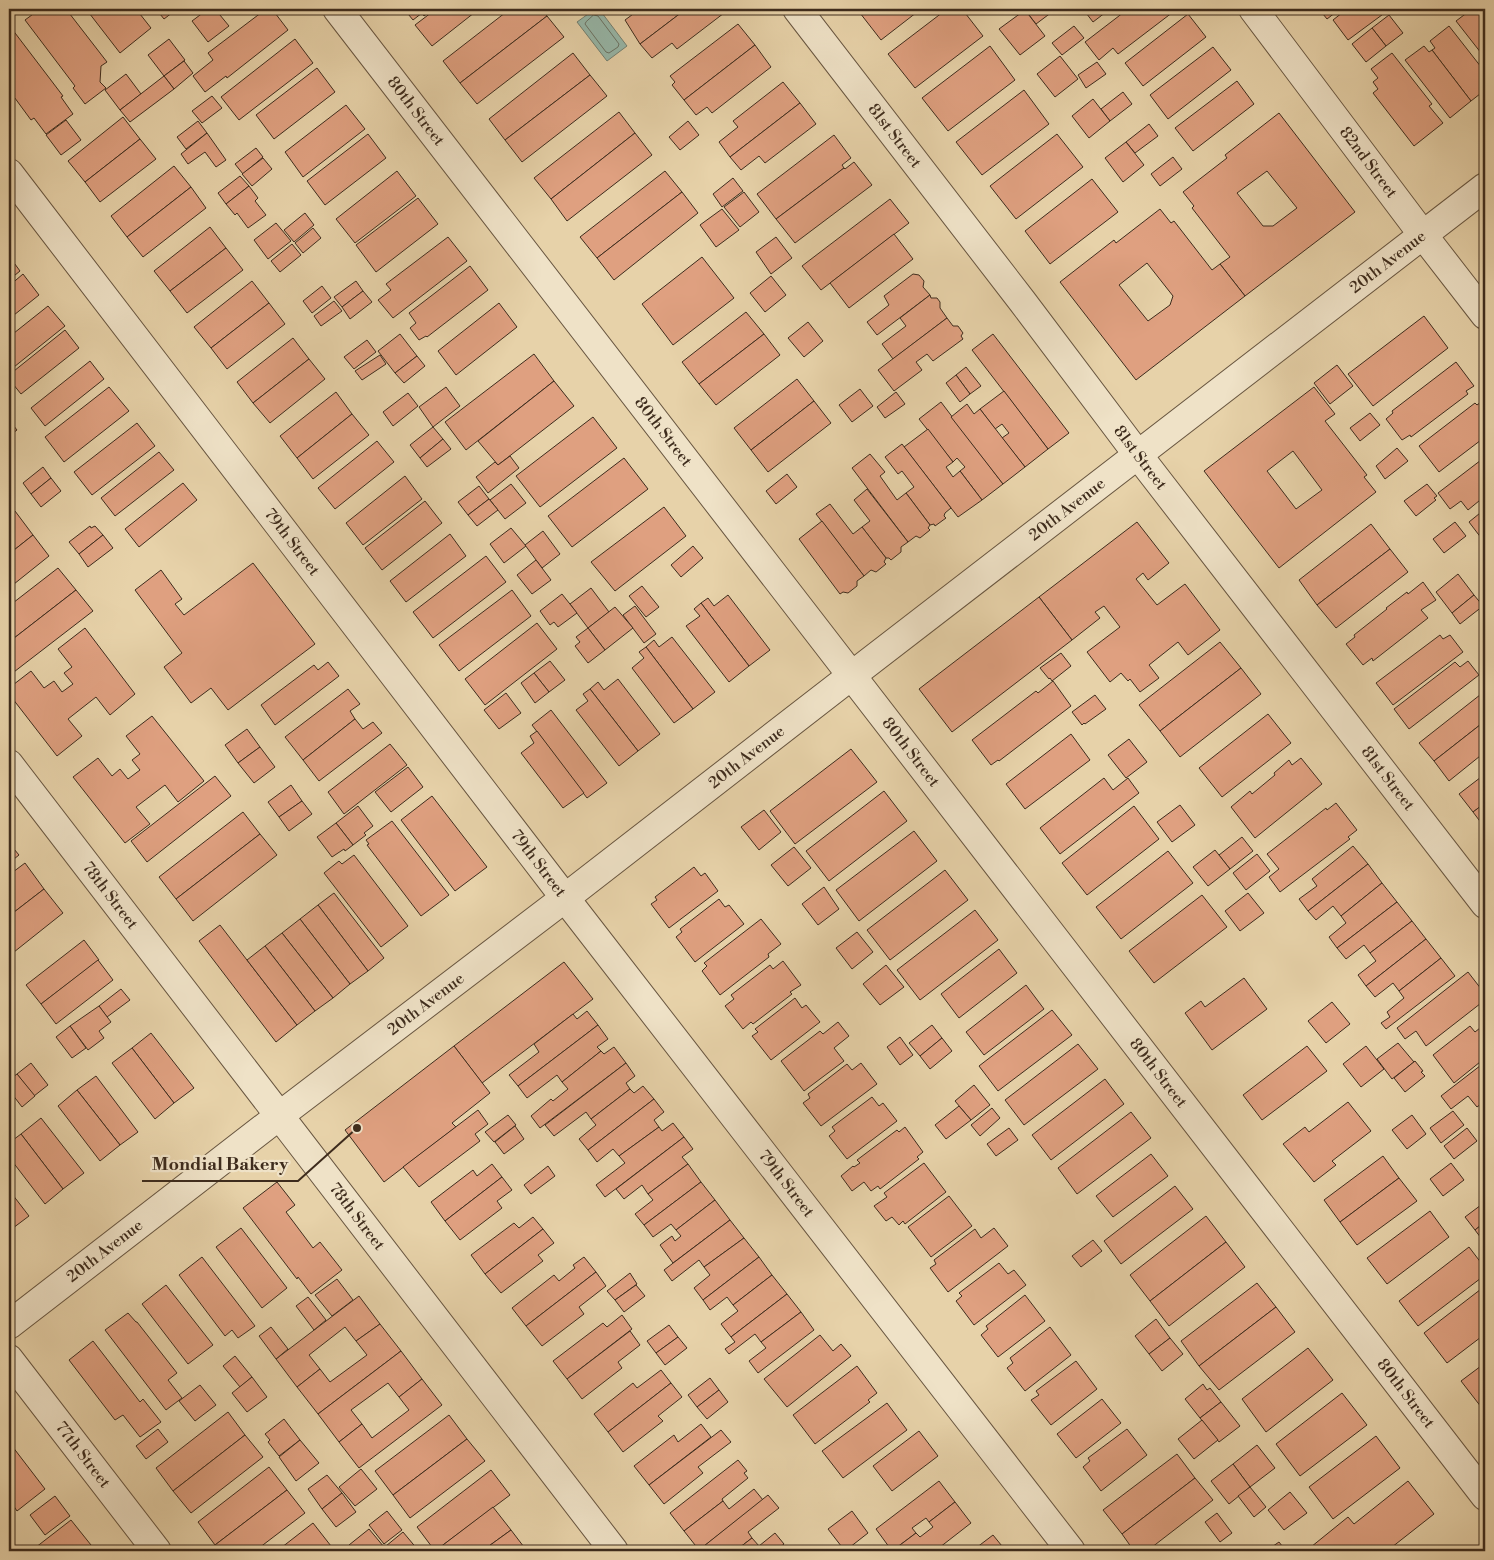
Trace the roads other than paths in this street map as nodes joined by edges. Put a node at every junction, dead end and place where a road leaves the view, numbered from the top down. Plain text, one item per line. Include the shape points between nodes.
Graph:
1 (337, 9) edge
2 (797, 9) edge
3 (1253, 9) edge
4 (9, 173) edge
5 (1485, 187) edge
6 (1423, 235) junction
7 (1485, 315) edge
8 (1138, 455) junction
9 (851, 676) junction
10 (9, 764) edge
11 (565, 898) junction
12 (1485, 904) edge
13 (280, 1116) junction
14 (9, 1325) edge
15 (9, 1360) edge
16 (1485, 1496) edge
17 (157, 1551) edge
18 (614, 1551) edge
19 (1071, 1551) edge

1 - 9 street, 80th Street
2 - 8 street, 81st Street
3 - 6 street, 82nd Street
4 - 11 street, 79th Street
5 - 6 street, 20th Avenue
6 - 7 street, 82nd Street
6 - 8 street, 20th Avenue
8 - 9 street, 20th Avenue
8 - 12 street, 81st Street
9 - 11 street, 20th Avenue
9 - 16 street, 80th Street
10 - 13 street, 78th Street
11 - 13 street, 20th Avenue
11 - 19 street, 79th Street
13 - 14 street, 20th Avenue
13 - 18 street, 78th Street
15 - 17 street, 77th Street

